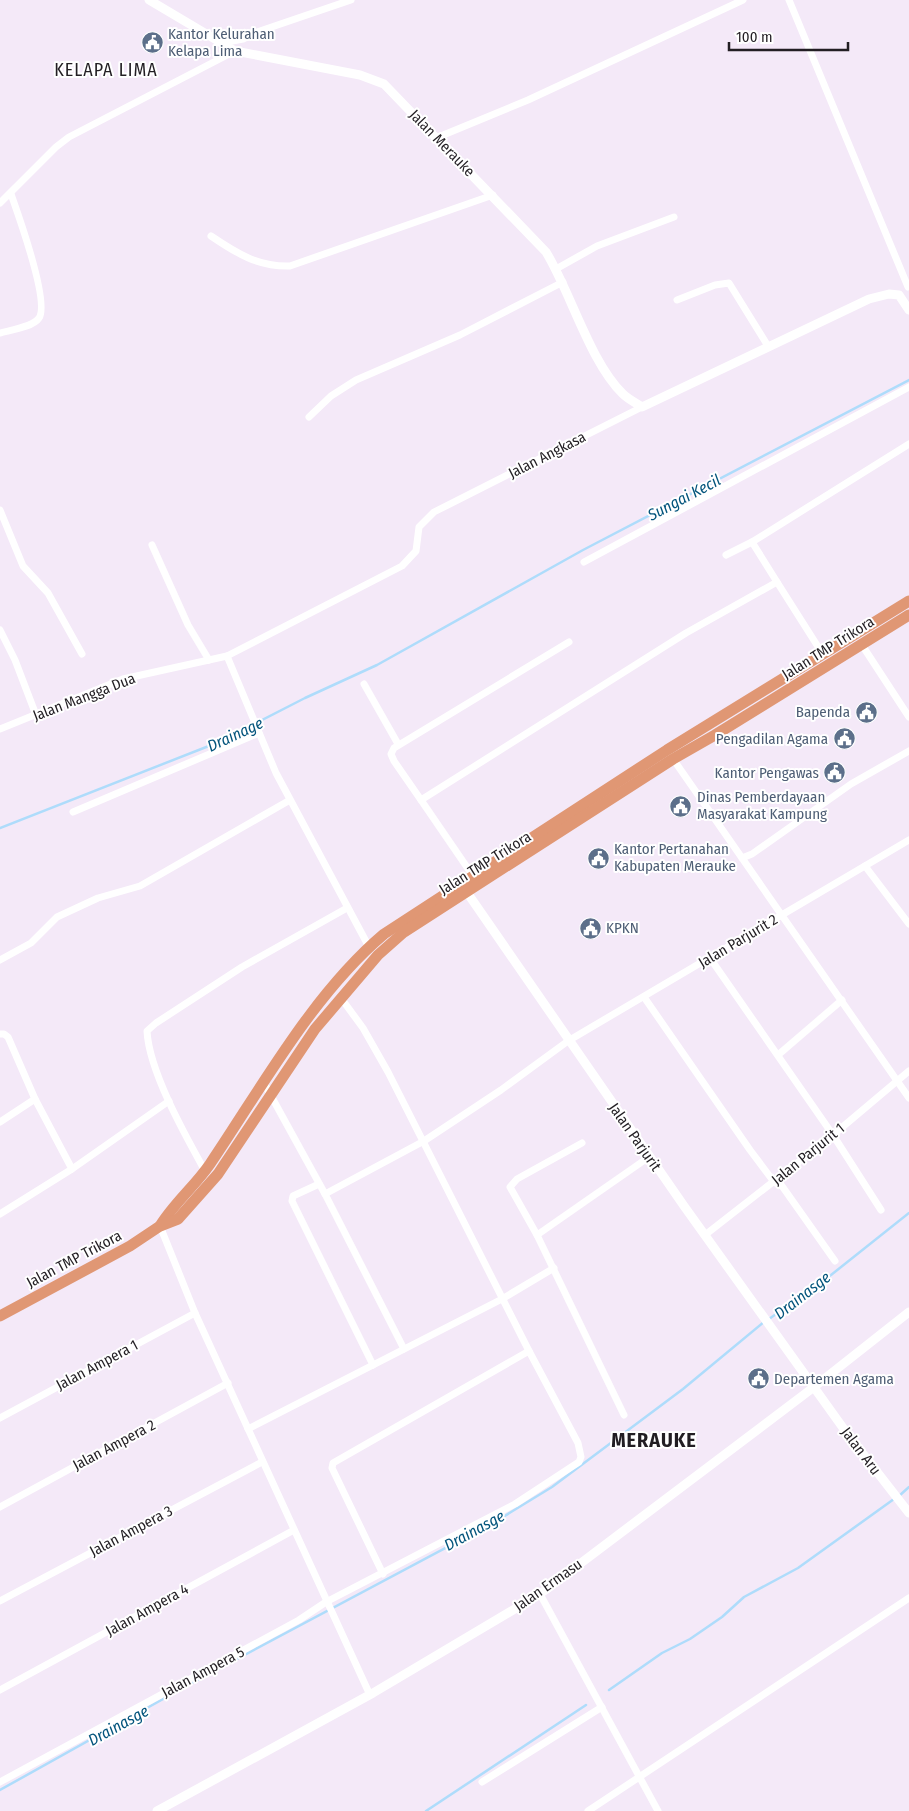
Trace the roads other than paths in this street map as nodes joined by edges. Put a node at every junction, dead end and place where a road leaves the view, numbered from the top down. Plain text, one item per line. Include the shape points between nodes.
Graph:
1 (149, 0) edge
2 (351, 0) edge
3 (743, 0) edge
4 (790, 0) edge
5 (342, 2) edge
6 (222, 43) junction
7 (235, 50) junction
8 (436, 138) junction
9 (11, 194) junction
10 (493, 195) junction
11 (0, 203) edge
12 (674, 217) dead end
13 (211, 236) dead end
14 (556, 268) junction
15 (563, 282) junction
16 (908, 286) edge
17 (899, 295) junction
18 (677, 300) dead end
19 (909, 310) edge
20 (0, 333) edge
21 (768, 346) junction
22 (909, 386) edge
23 (642, 407) junction
24 (309, 417) dead end
25 (909, 444) edge
26 (0, 510) edge
27 (752, 542) junction
28 (152, 545) dead end
29 (726, 555) dead end
30 (584, 562) dead end
31 (777, 582) junction
32 (909, 601) edge
33 (909, 616) edge
34 (0, 630) edge
35 (569, 642) dead end
36 (842, 642) junction
37 (862, 645) junction
38 (822, 653) junction
39 (849, 653) junction
40 (82, 654) dead end
41 (227, 656) junction
42 (209, 660) junction
43 (364, 684) dead end
44 (36, 715) junction
45 (909, 717) edge
46 (0, 729) edge
47 (258, 731) junction
48 (398, 744) junction
49 (909, 751) edge
50 (670, 754) junction
51 (290, 800) junction
52 (421, 800) junction
53 (73, 812) dead end
54 (909, 840) edge
55 (742, 858) junction
56 (865, 866) junction
57 (472, 876) junction
58 (464, 888) junction
59 (347, 908) junction
60 (783, 914) junction
61 (909, 924) edge
62 (368, 947) junction
63 (710, 958) junction
64 (0, 960) edge
65 (644, 996) junction
66 (341, 998) junction
67 (842, 1000) junction
68 (0, 1034) edge
69 (568, 1041) junction
70 (778, 1055) junction
71 (909, 1071) edge
72 (897, 1080) junction
73 (264, 1083) junction
74 (271, 1095) junction
75 (909, 1098) edge
76 (35, 1099) junction
77 (169, 1101) junction
78 (0, 1122) edge
79 (833, 1135) junction
80 (424, 1141) junction
81 (582, 1144) dead end
82 (649, 1156) junction
83 (72, 1169) junction
84 (205, 1171) junction
85 (774, 1182) junction
86 (319, 1184) junction
87 (325, 1194) junction
88 (881, 1210) dead end
89 (0, 1214) edge
90 (160, 1226) junction
91 (536, 1235) junction
92 (705, 1235) junction
93 (835, 1261) dead end
94 (554, 1268) junction
95 (502, 1299) junction
96 (909, 1312) edge
97 (195, 1313) junction
98 (0, 1316) edge
99 (404, 1349) junction
100 (529, 1352) junction
101 (372, 1365) junction
102 (228, 1383) junction
103 (814, 1387) junction
104 (624, 1415) dead end
105 (0, 1418) edge
106 (248, 1428) junction
107 (262, 1462) junction
108 (0, 1507) edge
109 (906, 1509) edge
110 (294, 1530) junction
111 (383, 1574) junction
112 (540, 1594) junction
113 (909, 1598) edge
114 (0, 1601) edge
115 (326, 1602) junction
116 (0, 1690) edge
117 (370, 1695) junction
118 (602, 1707) junction
119 (639, 1777) junction
120 (0, 1782) edge
121 (482, 1782) dead end
122 (156, 1811) edge
123 (588, 1811) edge
124 (658, 1811) edge

1 - 6 street, Jalan Merauke
2 - 5 street
3 - 8 street via 528,100
4 - 16 street
5 - 6 street via 243,39
6 - 7 street, Jalan Merauke
7 - 8 street, Jalan Merauke via 373,79 395,95
7 - 9 street via 69,137
8 - 10 street, Jalan Merauke
9 - 11 street
9 - 20 street via 35,269 42,309 39,318 31,324
10 - 13 street via 290,266 273,267 243,257
10 - 14 street, Jalan Merauke via 536,239
12 - 14 street via 597,246
14 - 15 street, Jalan Merauke
15 - 23 street, Jalan Merauke via 606,373 624,396
15 - 24 street via 460,335 356,380 331,396
16 - 17 street
17 - 19 street
17 - 21 street, Jalan Angkasa via 878,296 858,303
18 - 21 street via 729,283
21 - 23 street, Jalan Angkasa
22 - 30 street
23 - 41 street, Jalan Angkasa via 434,512 419,527 416,551 402,566
25 - 27 street
26 - 40 street via 23,566 48,593
27 - 29 street
27 - 31 street
28 - 42 street via 188,625
31 - 38 street
31 - 52 street via 686,633
32 - 36 highway, Jalan TMP Trikora
33 - 37 highway, Jalan TMP Trikora
34 - 44 street
35 - 48 street
36 - 38 highway, Jalan TMP Trikora
36 - 39 highway
37 - 39 highway, Jalan TMP Trikora
37 - 45 street
38 - 50 highway, Jalan TMP Trikora
39 - 50 highway, Jalan TMP Trikora
41 - 42 street, Jalan Mangga Dua
41 - 47 street
42 - 44 street, Jalan Mangga Dua via 123,679
43 - 48 street
44 - 46 street, Jalan Mangga Dua
47 - 51 street
47 - 53 street
48 - 52 street via 391,754
49 - 55 street via 851,784
50 - 55 street
50 - 57 highway, Jalan TMP Trikora
50 - 58 highway, Jalan TMP Trikora
51 - 59 street
51 - 64 street via 140,886 98,898 57,917 31,943
52 - 57 street
54 - 56 street, Jalan Parjurit 2
55 - 60 street
56 - 60 street, Jalan Parjurit 2
56 - 61 street
57 - 58 highway, Jalan TMP Trikora
58 - 62 highway, Jalan TMP Trikora via 407,917
58 - 66 highway, Jalan TMP Trikora via 404,932 372,961
58 - 69 street, Jalan Parjurit
59 - 62 street
59 - 77 street via 242,967 150,1026 147,1038
60 - 63 street, Jalan Parjurit 2
60 - 67 street
62 - 73 highway, Jalan TMP Trikora via 311,1014
63 - 65 street, Jalan Parjurit 2
63 - 70 street
65 - 69 street, Jalan Parjurit 2
65 - 85 street
66 - 74 highway, Jalan TMP Trikora via 315,1029
66 - 80 street via 377,1051
67 - 70 street
67 - 72 street
68 - 76 street via 8,1037
69 - 80 street, Jalan Parjurit 2
69 - 82 street, Jalan Parjurit
70 - 79 street
71 - 72 street, Jalan Parjurit 1
72 - 75 street
72 - 79 street, Jalan Parjurit 1
73 - 74 street
73 - 84 highway, Jalan TMP Trikora
74 - 86 street
74 - 90 highway, Jalan TMP Trikora via 200,1196 178,1219
76 - 78 street
76 - 83 street
77 - 83 street
77 - 84 street
79 - 85 street, Jalan Parjurit 1
79 - 88 street
80 - 87 street, Jalan Parjurit 2
80 - 95 street
81 - 91 street via 517,1179 510,1187
82 - 91 street
82 - 92 street, Jalan Parjurit
83 - 89 street
84 - 90 highway, Jalan TMP Trikora
85 - 92 street, Jalan Parjurit 1
85 - 93 street via 782,1186
86 - 87 street
86 - 101 street via 293,1196 292,1201
87 - 99 street
90 - 97 street
90 - 98 highway, Jalan TMP Trikora via 130,1246
91 - 94 street
92 - 103 street, Jalan Parjurit
94 - 95 street
94 - 104 street
95 - 99 street
95 - 100 street
96 - 103 street, Jalan Ermasu
97 - 102 street
97 - 105 street, Jalan Ampera 1
99 - 101 street
100 - 111 street via 332,1463
100 - 111 street, Jalan Ampera 5 via 578,1442 579,1462 515,1504
101 - 106 street
102 - 106 street
102 - 108 street, Jalan Ampera 2
103 - 109 street, Jalan Aru
103 - 112 street, Jalan Ermasu
106 - 107 street
107 - 110 street
107 - 114 street, Jalan Ampera 3
110 - 115 street
110 - 116 street, Jalan Ampera 4
111 - 115 street, Jalan Ampera 5
112 - 117 street, Jalan Ermasu
112 - 118 street
113 - 119 street
115 - 117 street
115 - 120 street, Jalan Ampera 5 via 300,1620
117 - 122 street, Jalan Ermasu
118 - 119 street
118 - 121 street
119 - 123 street
119 - 124 street

